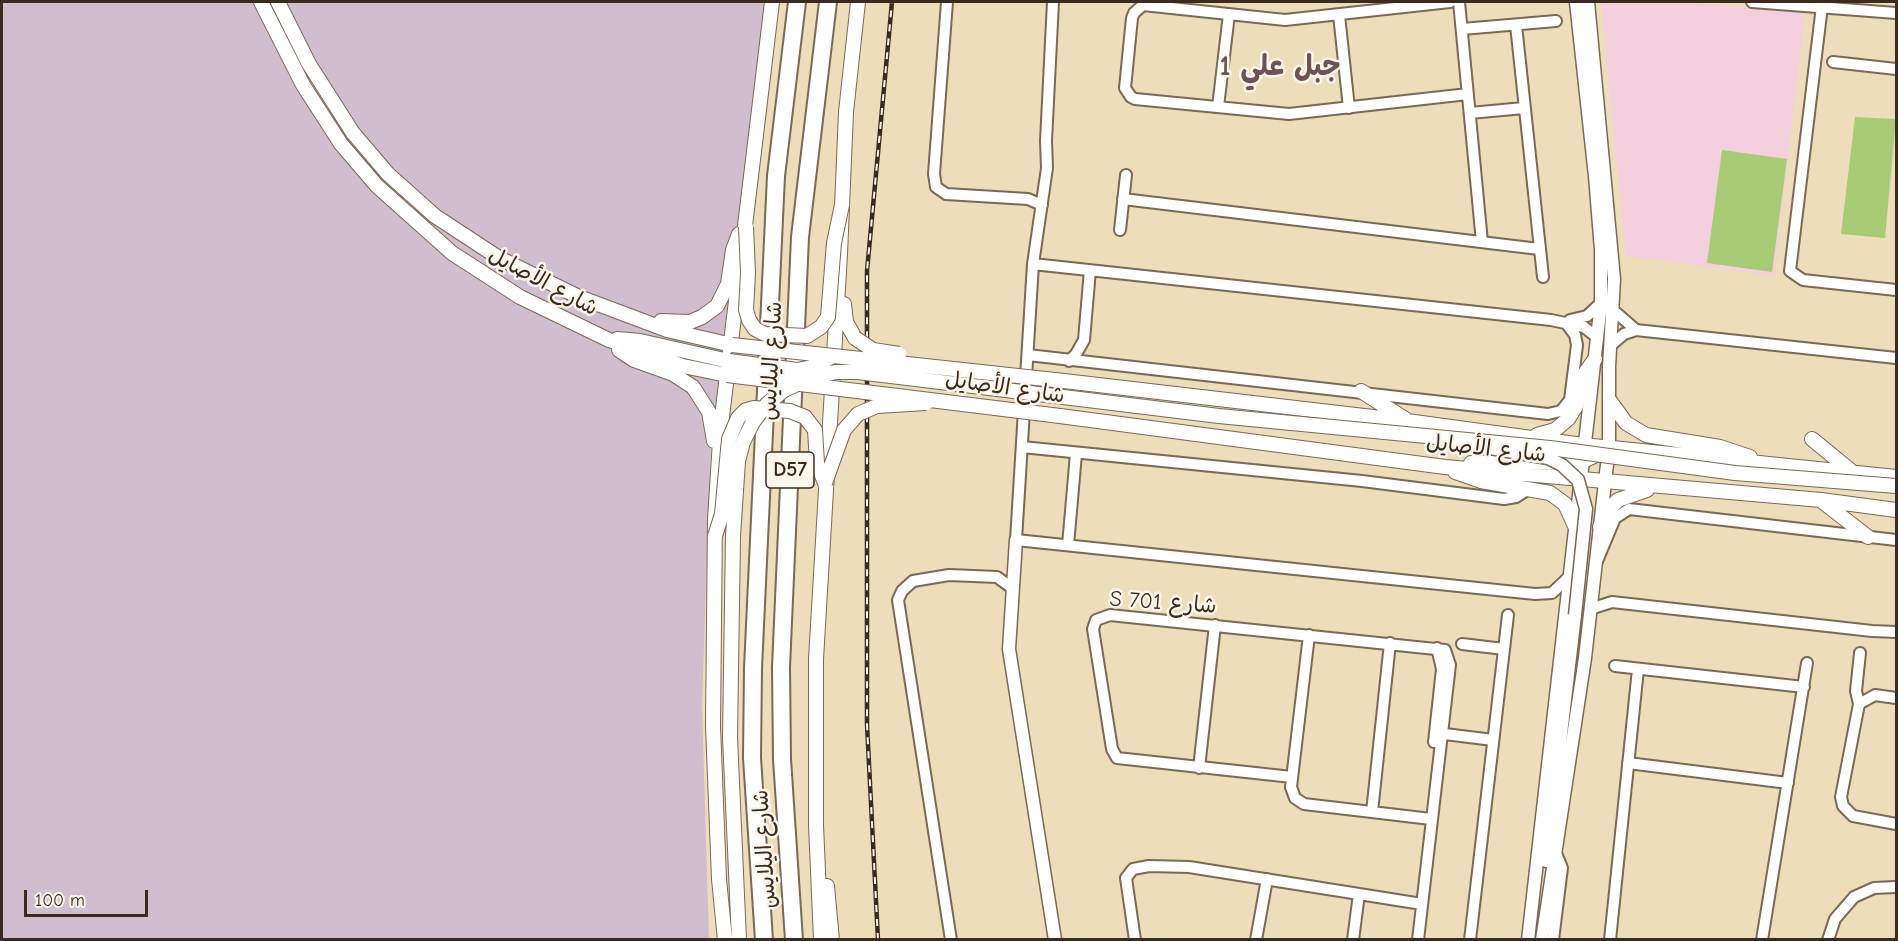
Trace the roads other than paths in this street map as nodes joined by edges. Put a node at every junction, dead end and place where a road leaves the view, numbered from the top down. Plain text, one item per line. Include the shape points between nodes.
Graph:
1 (261, 2) edge
2 (278, 2) edge
3 (772, 2) edge
4 (797, 2) edge
5 (828, 2) edge
6 (858, 2) edge
7 (947, 2) edge
8 (1053, 2) edge
9 (1450, 2) edge
10 (1459, 2) edge
11 (1585, 2) edge
12 (1752, 2) edge
13 (1803, 2) edge
14 (1822, 6) junction
15 (1891, 9) edge
16 (1229, 14) junction
17 (1339, 15) junction
18 (1556, 21) dead end
19 (1516, 25) junction
20 (1462, 29) junction
21 (1833, 62) dead end
22 (1896, 69) edge
23 (1468, 94) junction
24 (1218, 107) junction
25 (1349, 108) junction
26 (1524, 108) junction
27 (1470, 113) junction
28 (1126, 175) dead end
29 (1123, 199) junction
30 (842, 205) junction
31 (1042, 205) junction
32 (746, 227) junction
33 (1120, 231) dead end
34 (1482, 242) junction
35 (1539, 249) junction
36 (840, 254) junction
37 (1033, 264) junction
38 (1090, 270) junction
39 (1543, 277) dead end
40 (1896, 290) edge
41 (1601, 303) junction
42 (1613, 310) junction
43 (638, 320) junction
44 (1551, 320) junction
45 (1566, 323) junction
46 (1636, 330) junction
47 (1598, 338) junction
48 (609, 340) junction
49 (1084, 340) junction
50 (732, 345) junction
51 (1610, 346) junction
52 (833, 356) junction
53 (1028, 356) junction
54 (1896, 358) edge
55 (1595, 359) junction
56 (1069, 360) junction
57 (1095, 364) junction
58 (728, 368) junction
59 (946, 368) junction
60 (831, 388) junction
61 (1361, 391) junction
62 (936, 399) junction
63 (1610, 401) junction
64 (1407, 421) junction
65 (1530, 436) junction
66 (1455, 439) junction
67 (1812, 439) dead end
68 (1583, 445) junction
69 (1022, 447) junction
70 (1609, 447) junction
71 (1076, 454) junction
72 (1581, 462) junction
73 (1769, 464) junction
74 (1445, 467) junction
75 (1853, 472) junction
76 (717, 475) junction
77 (1896, 477) edge
78 (1580, 480) junction
79 (1605, 482) junction
80 (825, 483) junction
81 (1896, 486) edge
82 (1663, 487) junction
83 (1530, 489) junction
84 (1821, 500) junction
85 (1896, 510) edge
86 (1575, 526) junction
87 (1600, 527) junction
88 (715, 536) junction
89 (1868, 537) junction
90 (1016, 540) junction
91 (1896, 540) edge
92 (1068, 545) junction
93 (1596, 564) junction
94 (1570, 576) junction
95 (1012, 588) junction
96 (1593, 588) junction
97 (1612, 602) junction
98 (1590, 609) junction
99 (1508, 615) dead end
100 (1215, 625) junction
101 (1875, 632) junction
102 (1896, 632) edge
103 (1309, 635) junction
104 (1896, 638) edge
105 (1390, 643) junction
106 (1462, 644) dead end
107 (1504, 649) junction
108 (1860, 653) dead end
109 (1807, 663) dead end
110 (1615, 666) dead end
111 (1638, 669) junction
112 (1804, 687) junction
113 (1896, 698) edge
114 (1859, 704) junction
115 (1438, 733) junction
116 (1493, 741) junction
117 (1628, 763) junction
118 (1199, 768) junction
119 (1292, 777) junction
120 (1788, 783) junction
121 (1372, 812) junction
122 (1428, 818) junction
123 (1896, 824) edge
124 (816, 825) junction
125 (1555, 851) junction
126 (1267, 879) junction
127 (1896, 887) edge
128 (1359, 894) junction
129 (1419, 904) junction
130 (1546, 909) junction
131 (725, 939) edge
132 (739, 939) edge
133 (764, 939) edge
134 (794, 939) edge
135 (821, 939) edge
136 (832, 939) edge
137 (951, 939) edge
138 (1055, 939) edge
139 (1135, 939) edge
140 (1256, 939) edge
141 (1353, 939) edge
142 (1412, 939) edge
143 (1418, 939) edge
144 (1470, 939) edge
145 (1528, 939) edge
146 (1542, 939) edge
147 (1553, 939) edge
148 (1610, 939) edge
149 (1762, 939) edge
150 (1828, 939) edge

1 - 48 main road, شارع الأصايل via 319,112 358,165 396,206 489,279
2 - 43 main road, شارع الأصايل via 337,111 370,154 425,208 521,270
3 - 32 main road
4 - 133 highway, شارع اليلايس / D57 via 776,187 753,668 752,758
5 - 134 highway, شارع اليلايس / D57 via 800,237 781,667 782,759
6 - 30 main road
7 - 31 street via 936,187 946,194 1028,199
8 - 31 street via 1047,174
9 - 17 street
10 - 20 street
11 - 41 street
11 - 42 street via 1608,198
12 - 14 street
13 - 14 street
14 - 15 street
14 - 40 street via 1790,271 1803,280
16 - 17 street via 1285,20
16 - 24 street
16 - 24 street via 1149,5 1138,8 1132,18 1125,88 1131,97
17 - 25 street
18 - 19 street
19 - 20 street
19 - 26 street
20 - 23 street
21 - 22 street
23 - 25 street
23 - 27 street
24 - 25 street via 1289,114
26 - 27 street
26 - 35 street
27 - 34 street
28 - 29 street
29 - 33 street
29 - 34 street
30 - 32 main road, bridge via 834,243 828,317 807,336 765,334 748,320
30 - 36 main road, bridge
31 - 37 street
32 - 43 main road via 734,245 726,290 713,310 684,323
32 - 50 main road, bridge
34 - 35 street
35 - 39 street
36 - 52 main road
36 - 59 main road, bridge via 845,282 844,317 855,338 873,350 914,356
37 - 38 street
37 - 53 street
38 - 44 street
38 - 49 street
41 - 44 street via 1582,318
41 - 47 street
42 - 46 street
42 - 51 street
43 - 50 main road, شارع الأصايل
44 - 45 street
45 - 47 street via 1584,327
45 - 61 street via 1577,345 1570,400 1558,412 1548,414
46 - 51 street
46 - 54 street
47 - 55 street
48 - 58 main road via 632,339
48 - 76 main road via 627,356 680,377 698,393 711,419
49 - 56 street
49 - 57 street
50 - 52 main road, شارع الأصايل, bridge
50 - 58 main road, bridge
51 - 63 street
52 - 58 main road, bridge via 797,370
52 - 59 main road, شارع الأصايل, bridge
52 - 60 main road, bridge
53 - 56 street
53 - 69 street
55 - 65 main road via 1565,423 1555,430
55 - 68 street
56 - 57 street
57 - 61 street
58 - 60 main road, شارع الأصايل, bridge
58 - 76 main road
59 - 64 main road, شارع الأصايل, bridge
60 - 62 main road, شارع الأصايل, bridge
60 - 80 main road, bridge
61 - 64 main road
62 - 74 main road, شارع الأصايل, bridge
62 - 80 main road, bridge via 909,406 877,406 858,414 844,430
63 - 70 street
63 - 73 main road via 1635,430 1658,438 1728,449
64 - 65 main road, شارع الأصايل
65 - 68 main road, شارع الأصايل
66 - 81 main road, bridge via 1745,474
66 - 130 street, bridge via 1548,458 1562,465 1578,480 1586,509 1548,838 1543,895
66 - 132 main road, bridge via 1089,402 858,372 825,373 794,384 760,413 738,461 730,644 731,776
67 - 75 main road
68 - 70 main road, شارع الأصايل
68 - 72 street
69 - 71 street
69 - 90 street
70 - 72 main road
70 - 73 main road, شارع الأصايل
70 - 79 street
71 - 83 street via 1233,467 1504,499
71 - 92 street
72 - 74 main road via 1494,461
72 - 78 street
73 - 75 main road, شارع الأصايل
74 - 78 main road, شارع الأصايل
74 - 83 main road via 1481,481
75 - 77 main road, شارع الأصايل
76 - 88 main road, bridge
78 - 79 main road, شارع الأصايل
78 - 86 street
79 - 82 main road, شارع الأصايل
79 - 87 street
80 - 88 main road, bridge via 817,463 816,435 809,420 795,412 747,410 738,418 729,439 722,514
80 - 124 main road via 814,715
82 - 84 main road, شارع الأصايل
82 - 87 main road via 1631,493 1618,500
83 - 86 main road via 1559,499 1570,511
84 - 85 main road, شارع الأصايل
84 - 89 main road
86 - 94 street
87 - 93 street
88 - 131 main road via 713,726
89 - 91 street
89 - 93 street via 1629,509 1614,518
90 - 92 street
90 - 95 street
92 - 94 street via 1535,594 1552,593
93 - 96 street
94 - 145 street
95 - 137 street via 997,577 949,575 913,581 898,600
95 - 138 street via 1009,649
96 - 97 street
96 - 98 street
97 - 98 street
97 - 101 street
98 - 125 street
99 - 107 street
100 - 103 street, S 701 شارع
100 - 118 street
100 - 118 street, S 701 شارع via 1107,615 1096,620 1093,629 1115,755 1125,761
101 - 102 street
101 - 104 street
103 - 105 street, S 701 شارع
103 - 119 street
105 - 115 street, S 701 شارع via 1445,650 1450,660
105 - 121 street
106 - 107 street
107 - 116 street
108 - 114 street via 1856,691
109 - 112 street
110 - 111 street
111 - 112 street
111 - 117 street
112 - 120 street
113 - 114 street via 1870,696
114 - 123 street via 1842,802 1852,816
115 - 116 street
115 - 122 street
116 - 144 street
117 - 120 street
117 - 148 street
118 - 119 street, S 701 شارع
119 - 121 street via 1292,792 1304,804
120 - 149 street
121 - 122 street
122 - 129 street
124 - 135 main road
124 - 136 main road via 826,870
125 - 130 street
125 - 147 street via 1562,868
126 - 128 street
126 - 139 street via 1175,866 1133,869 1126,881
126 - 140 street
127 - 150 street via 1874,888 1854,897 1839,913
128 - 129 street
128 - 141 street
129 - 142 street
129 - 143 street
130 - 146 street

